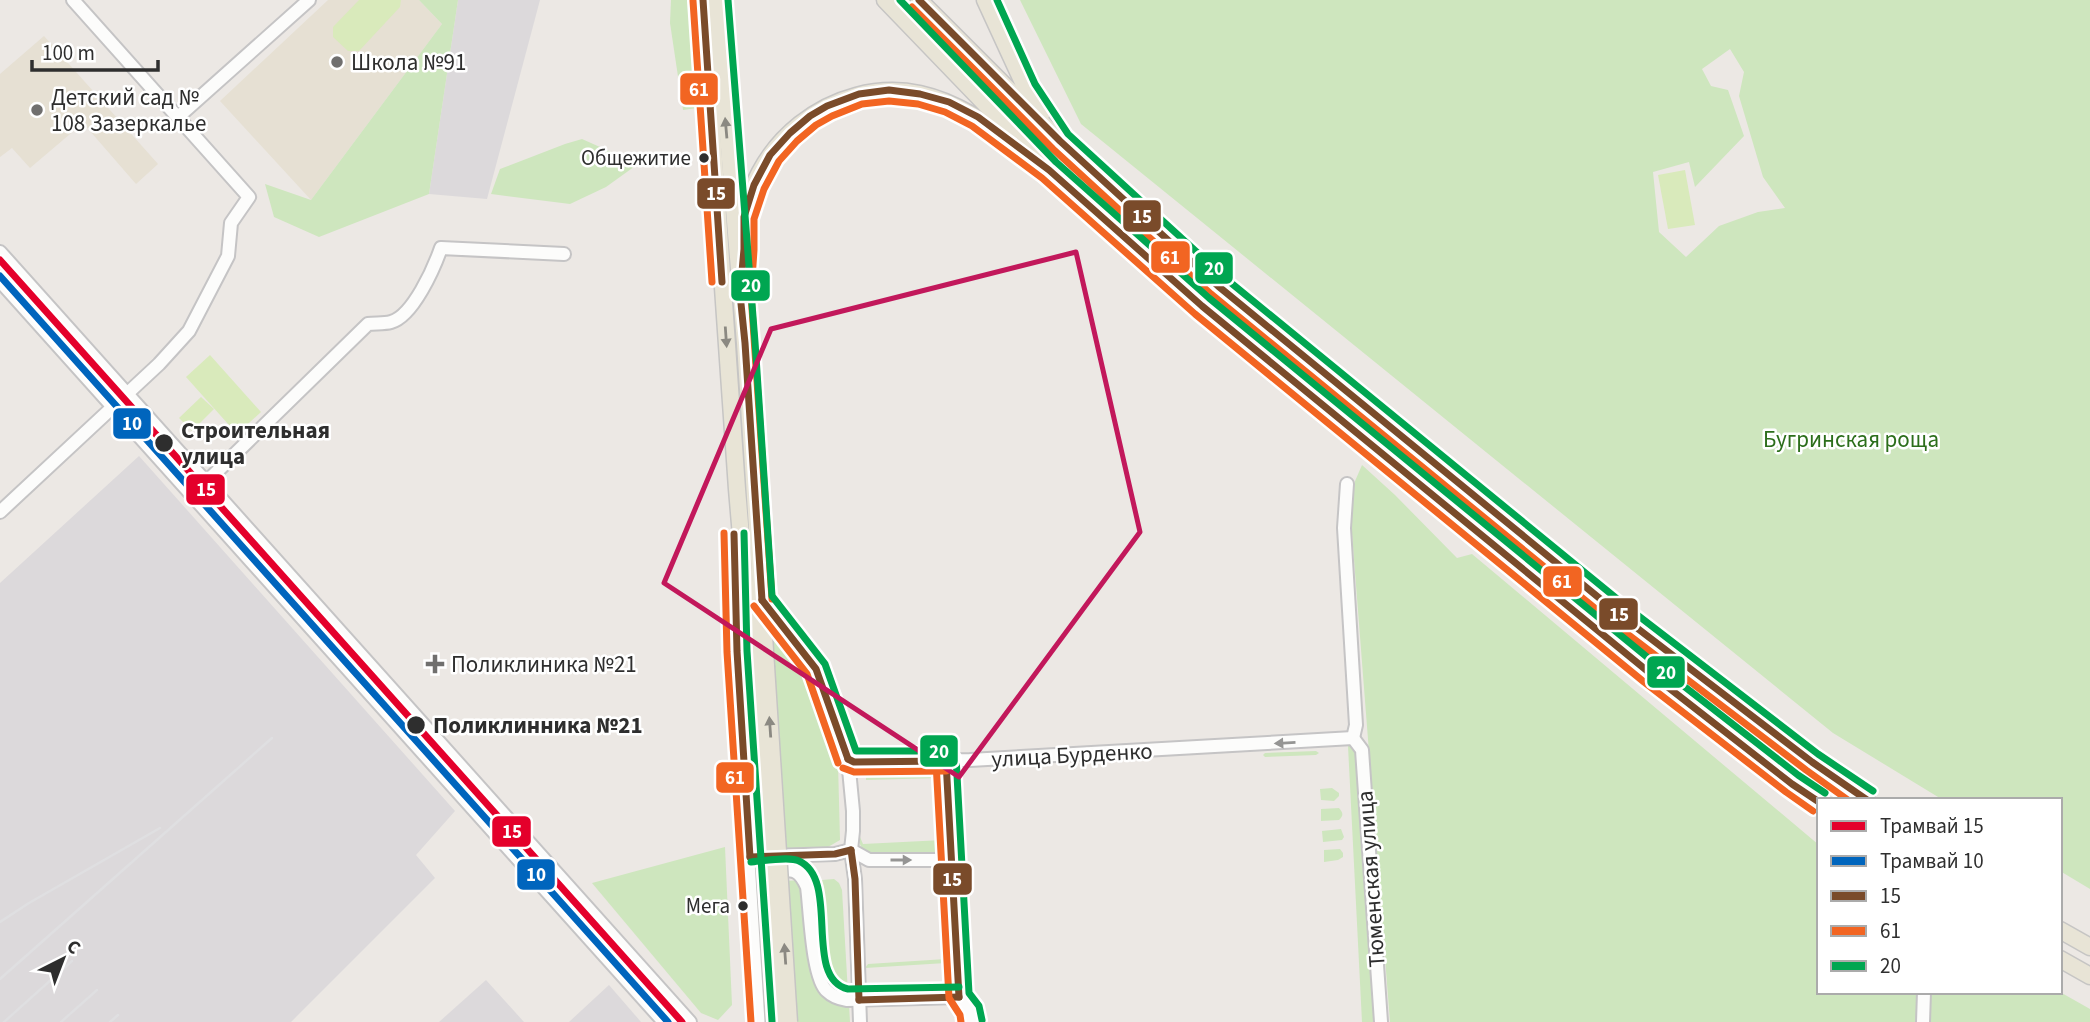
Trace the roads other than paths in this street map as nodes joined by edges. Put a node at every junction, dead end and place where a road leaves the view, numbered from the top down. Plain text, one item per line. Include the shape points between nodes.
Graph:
1 (73, 0) edge
2 (309, 0) edge
3 (703, 0) edge
4 (717, 0) edge
5 (885, 0) edge
6 (919, 0) edge
7 (985, 0) edge
8 (178, 117) junction
9 (1060, 141) junction
10 (1049, 170) junction
11 (0, 252) edge
12 (564, 254) dead end
13 (0, 281) edge
14 (740, 294) junction
15 (127, 393) junction
16 (112, 407) junction
17 (206, 482) junction
18 (1346, 484) dead end
19 (737, 489) junction
20 (192, 496) junction
21 (0, 512) edge
22 (762, 600) junction
23 (759, 666) junction
24 (1353, 738) junction
25 (848, 759) junction
26 (946, 761) junction
27 (1864, 798) edge
28 (1817, 801) edge
29 (851, 850) junction
30 (750, 857) junction
31 (953, 860) junction
32 (751, 872) junction
33 (557, 873) junction
34 (542, 886) junction
35 (2062, 931) edge
36 (2090, 947) edge
37 (2062, 960) edge
38 (2090, 976) edge
39 (1924, 994) edge
40 (959, 997) junction
41 (859, 1000) junction
42 (663, 1022) edge
43 (690, 1022) edge
44 (762, 1022) edge
45 (774, 1022) edge
46 (789, 1022) edge
47 (860, 1022) edge
48 (972, 1022) edge
49 (1381, 1022) edge
50 (1923, 1022) edge

1 - 8 street
2 - 8 street
3 -> 19 main road
14 -> 4 main road
5 - 10 main road
6 - 9 main road
7 - 9 main road via 1026,89
8 - 15 street via 249,197 231,223 228,256 189,331
9 - 27 main road via 1218,286 1609,606
10 - 14 main road via 978,117 949,102 889,90 859,94 827,106 790,133 754,185 744,217
10 - 28 main road via 1202,306 1651,674
11 - 15 street
12 - 17 street via 441,248 433,272 408,310 393,322 368,324
13 - 16 street
14 - 22 main road
15 - 16 street
15 - 17 street
16 - 20 street
16 - 21 street
17 - 20 street
17 - 33 street
18 - 24 street via 1344,528 1356,717
19 - 23 main road
19 - 30 street via 736,617
20 - 34 street
22 - 23 main road
22 - 25 street via 816,669
23 - 45 main road, bridge
46 -> 23 main road, bridge
24 -> 26 street, улица Бурденко
24 - 49 street, Тюменская улица via 1362,750
25 - 26 street, улица Бурденко
25 - 29 street
26 - 31 street
29 - 30 street
29 -> 31 street via 869,860
29 - 41 street
30 - 32 street
31 - 40 street
32 - 41 street via 794,870 802,876 817,975 826,991 839,999
32 - 44 street
33 - 34 street
33 - 43 street
34 - 42 street
35 - 36 main road
37 - 38 main road
39 - 50 street
40 - 41 street
40 - 48 street
41 - 47 street

